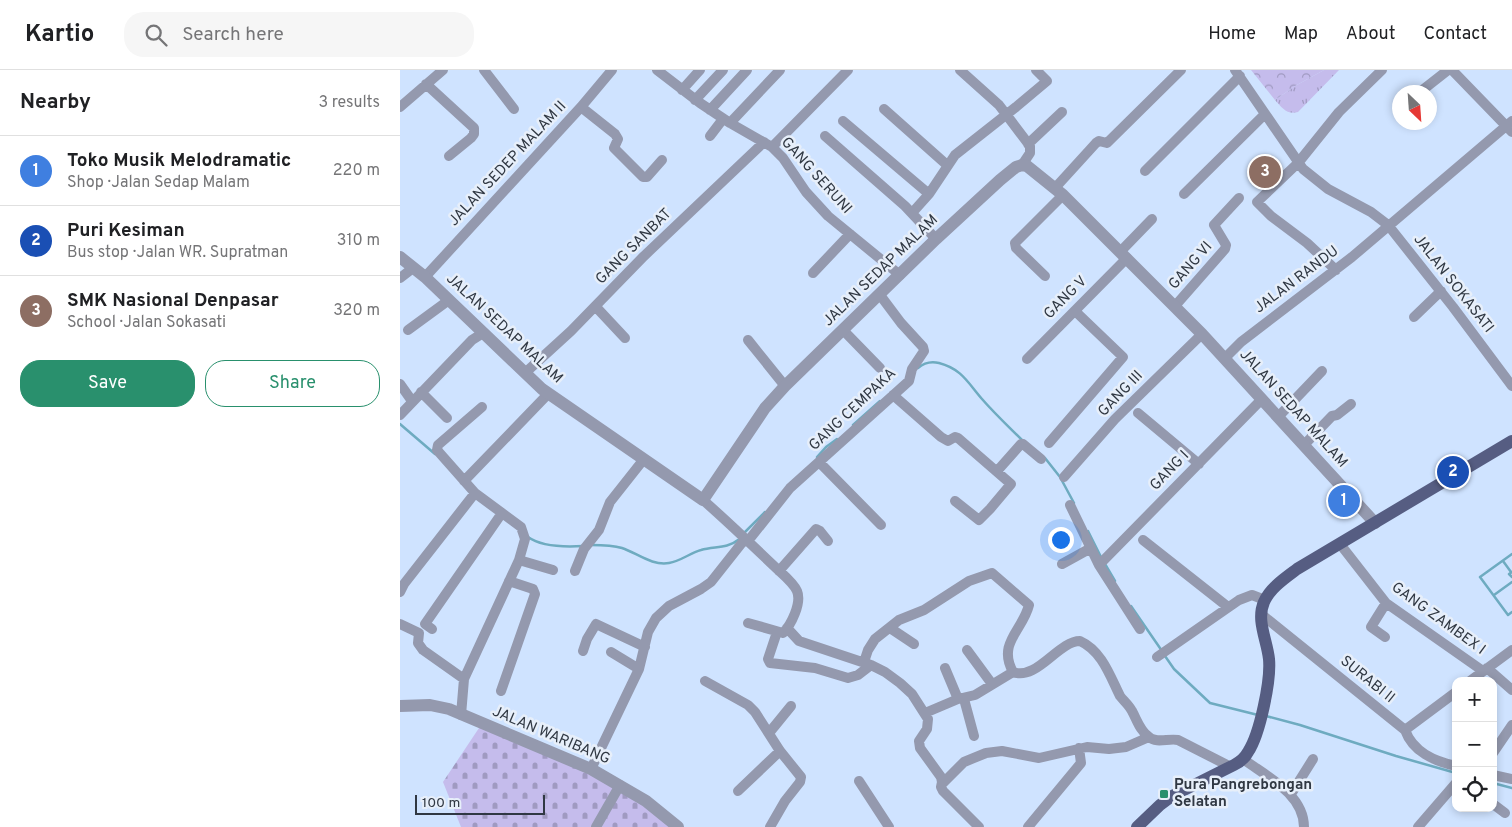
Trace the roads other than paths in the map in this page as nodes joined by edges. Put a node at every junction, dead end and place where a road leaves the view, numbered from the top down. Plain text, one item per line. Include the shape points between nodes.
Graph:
1 (442, 70) edge
2 (484, 70) edge
3 (612, 70) edge
4 (657, 70) edge
5 (700, 70) edge
6 (723, 70) edge
7 (747, 70) edge
8 (780, 70) edge
9 (848, 70) edge
10 (960, 70) edge
11 (1036, 70) edge
12 (1182, 70) edge
13 (1382, 70) edge
14 (1448, 70) edge
15 (1452, 70) edge
16 (1237, 73) edge
17 (426, 84) junction
18 (1429, 85) edge
19 (682, 90) junction
20 (695, 100) junction
21 (400, 107) edge
22 (581, 107) junction
23 (514, 109) dead end
24 (884, 109) dead end
25 (710, 110) junction
26 (1062, 112) dead end
27 (1266, 114) junction
28 (1006, 115) junction
29 (727, 121) junction
30 (843, 121) dead end
31 (1510, 127) edge
32 (710, 136) dead end
33 (825, 136) dead end
34 (1028, 144) junction
35 (768, 145) junction
36 (449, 156) dead end
37 (662, 160) dead end
38 (1298, 162) junction
39 (947, 165) junction
40 (1022, 165) junction
41 (1144, 171) dead end
42 (1059, 191) junction
43 (929, 194) junction
44 (1184, 194) dead end
45 (1239, 198) dead end
46 (912, 213) junction
47 (1152, 219) dead end
48 (1388, 226) junction
49 (850, 234) junction
50 (936, 239) junction
51 (1123, 255) junction
52 (400, 257) edge
53 (413, 268) junction
54 (1336, 270) junction
55 (813, 273) dead end
56 (900, 275) junction
57 (1046, 276) dead end
58 (425, 277) junction
59 (400, 278) edge
60 (1441, 291) junction
61 (880, 295) junction
62 (449, 300) junction
63 (1175, 306) junction
64 (596, 307) junction
65 (1075, 310) junction
66 (1414, 317) dead end
67 (408, 330) dead end
68 (843, 330) junction
69 (483, 332) junction
70 (1202, 334) junction
71 (625, 338) dead end
72 (748, 340) dead end
73 (1224, 358) junction
74 (1027, 359) dead end
75 (880, 368) dead end
76 (1322, 371) dead end
77 (525, 373) junction
78 (400, 384) edge
79 (785, 386) junction
80 (1512, 386) edge
81 (421, 392) junction
82 (548, 394) junction
83 (893, 395) junction
84 (1262, 399) junction
85 (412, 401) junction
86 (1351, 404) dead end
87 (482, 407) dead end
88 (1138, 413) dead end
89 (400, 415) edge
90 (1279, 416) junction
91 (447, 418) dead end
92 (1512, 441) edge
93 (1049, 443) dead end
94 (1304, 445) junction
95 (1041, 458) dead end
96 (644, 459) junction
97 (819, 462) junction
98 (1199, 464) junction
99 (998, 470) junction
100 (1064, 477) dead end
101 (464, 481) junction
102 (474, 494) junction
103 (703, 500) junction
104 (955, 501) dead end
105 (1070, 505) dead end
106 (501, 515) junction
107 (1375, 524) junction
108 (881, 525) dead end
109 (744, 538) junction
110 (1143, 540) dead end
111 (828, 541) dead end
112 (1340, 544) junction
113 (1091, 548) junction
114 (519, 560) junction
115 (1101, 562) junction
116 (1062, 564) dead end
117 (553, 570) dead end
118 (575, 571) dead end
119 (778, 571) junction
120 (509, 581) junction
121 (400, 592) edge
122 (1265, 600) junction
123 (1386, 603) junction
124 (1228, 606) junction
125 (1261, 614) junction
126 (748, 623) dead end
127 (400, 624) edge
128 (787, 628) junction
129 (890, 628) junction
130 (432, 629) dead end
131 (1140, 629) dead end
132 (777, 632) junction
133 (1385, 637) dead end
134 (914, 644) dead end
135 (644, 647) junction
136 (967, 650) dead end
137 (1512, 650) edge
138 (582, 651) dead end
139 (611, 652) dead end
140 (1160, 655) dead end
141 (867, 664) junction
142 (945, 668) dead end
143 (638, 669) junction
144 (1485, 669) junction
145 (1012, 672) junction
146 (1475, 677) edge
147 (464, 679) junction
148 (705, 681) dead end
149 (992, 684) junction
150 (1512, 690) edge
151 (501, 691) dead end
152 (1452, 695) edge
153 (961, 699) junction
154 (400, 706) edge
155 (791, 706) dead end
156 (926, 713) junction
157 (461, 715) junction
158 (1512, 725) edge
159 (1405, 730) junction
160 (769, 733) junction
161 (974, 736) dead end
162 (1148, 737) junction
163 (1497, 747) edge
164 (1079, 748) junction
165 (780, 751) junction
166 (1243, 759) junction
167 (1313, 759) dead end
168 (1452, 765) edge
169 (1231, 767) junction
170 (591, 769) junction
171 (1497, 776) edge
172 (1512, 779) edge
173 (859, 781) dead end
174 (942, 784) junction
175 (620, 785) junction
176 (1452, 788) edge
177 (738, 791) dead end
178 (1291, 794) junction
179 (1497, 807) edge
180 (1504, 812) dead end
181 (596, 827) edge
182 (678, 827) edge
183 (770, 827) edge
184 (889, 827) edge
185 (978, 827) edge
186 (1028, 827) edge
187 (1137, 827) edge
188 (1304, 827) edge
189 (1418, 827) edge

1 - 17 street
2 - 23 street
3 - 22 street, JALAN SEDEP MALAM II
4 - 19 street, GANG SERUNI
5 - 19 street
6 - 20 street
7 - 25 street
8 - 29 street
9 - 35 street, GANG SANBAT
10 - 28 street
11 - 28 street via 1046,81
12 - 42 street via 1106,143 1096,143
13 - 38 street via 1349,102
14 - 18 street
15 - 31 street
16 - 27 street, JALAN SOKASATI
16 - 41 street
17 - 21 street
17 - 36 street via 474,128 471,138
19 - 20 street, GANG SERUNI
20 - 25 street, GANG SERUNI
22 - 37 street via 615,134 618,139 614,148 643,177 647,177
22 - 58 street, JALAN SEDEP MALAM II
24 - 39 street
25 - 29 street, GANG SERUNI
26 - 34 street
27 - 38 street, JALAN SOKASATI
27 - 44 street
28 - 34 street
28 - 39 street
29 - 32 street
29 - 35 street, GANG SERUNI
30 - 43 street
31 - 48 street
33 - 46 street
34 - 40 street via 1030,150
35 - 49 street, GANG SERUNI via 783,158 816,203
35 - 64 street, GANG SANBAT via 644,256
38 - 48 street, JALAN SOKASATI via 1323,186 1371,212
38 - 54 street via 1256,202
39 - 43 street
40 - 42 street, JALAN SEDAP MALAM via 1031,168
40 - 50 street, JALAN SEDAP MALAM via 1010,171
42 - 51 street, JALAN SEDAP MALAM
42 - 57 street via 1015,243 1016,248
43 - 46 street
45 - 63 street, GANG VI via 1214,225 1226,250
46 - 50 street
47 - 51 street, GANG V
48 - 54 street, JALAN RANDU
48 - 60 street, JALAN SOKASATI
49 - 55 street
49 - 56 street, GANG SERUNI
50 - 56 street, JALAN SEDAP MALAM
51 - 63 street, JALAN SEDAP MALAM
51 - 65 street, GANG V
52 - 53 street, JALAN SEDAP MALAM
53 - 58 street, JALAN SEDAP MALAM
53 - 59 street
54 - 73 street, JALAN RANDU
56 - 61 street, JALAN SEDAP MALAM
58 - 62 street, JALAN SEDAP MALAM
60 - 66 street
60 - 80 street, JALAN SOKASATI
61 - 68 street, JALAN SEDAP MALAM
61 - 83 street, GANG CEMPAKA via 924,351 910,376
62 - 67 street
62 - 69 street, JALAN SEDAP MALAM
63 - 70 street, JALAN SEDAP MALAM
64 - 71 street
64 - 77 street, GANG SANBAT
65 - 74 street, GANG V
65 - 93 street via 1123,357
68 - 75 street
68 - 79 street, JALAN SEDAP MALAM
69 - 77 street, JALAN SEDAP MALAM
69 - 81 street
70 - 73 street, JALAN SEDAP MALAM
70 - 100 street, GANG III via 1115,419
72 - 79 street
73 - 84 street, JALAN SEDAP MALAM
76 - 90 street
77 - 82 street, JALAN SEDAP MALAM
78 - 85 street
79 - 103 street, JALAN SEDAP MALAM via 765,408
81 - 85 street
81 - 91 street
82 - 96 street, JALAN SEDAP MALAM
82 - 101 street
83 - 97 street, GANG CEMPAKA
83 - 99 street via 945,440 958,438
84 - 90 street, JALAN SEDAP MALAM
84 - 98 street, GANG I
85 - 89 street
86 - 94 street via 1332,416
87 - 101 street via 436,448
88 - 98 street
90 - 94 street, JALAN SEDAP MALAM
92 - 107 main road
94 - 107 street, JALAN SEDAP MALAM
95 - 99 street via 1020,444
96 - 103 street, JALAN SEDAP MALAM
96 - 118 street via 610,502 599,530
97 - 108 street
97 - 109 street, GANG CEMPAKA
98 - 115 street, GANG I
99 - 104 street via 1011,485 980,519
101 - 102 street
102 - 106 street
102 - 121 street
103 - 109 street
105 - 113 street
106 - 114 street via 521,527 524,533
106 - 130 street via 425,624
107 - 112 main road
109 - 119 street
109 - 135 street, GANG CEMPAKA via 711,582 669,606 656,618
110 - 124 street
111 - 119 street via 816,529
112 - 122 main road via 1288,576
112 - 123 street, GANG ZAMBEX I
113 - 115 street
113 - 116 street
114 - 117 street
114 - 120 street
115 - 131 street
119 - 128 street via 795,588 798,597
120 - 147 street
120 - 151 street via 533,589 535,594
122 - 124 street via 1252,595
122 - 125 main road
123 - 133 street via 1371,627
123 - 144 street, GANG ZAMBEX I
124 - 140 street
125 - 159 street, SURABI II
125 - 166 main road via 1270,673 1254,741
126 - 132 street
127 - 147 street via 419,633 418,643 423,650
128 - 132 street via 782,633
128 - 141 street via 799,641
129 - 134 street
129 - 141 street via 872,643
129 - 145 street via 932,605 961,584 992,573 1029,606 1007,655
132 - 141 street via 768,660 770,663 815,668 848,678 858,675
135 - 138 street via 596,624
135 - 143 street, GANG CEMPAKA
136 - 149 street
137 - 144 street
139 - 143 street
141 - 156 street via 900,683
142 - 153 street
143 - 170 street, GANG CEMPAKA
144 - 146 street
144 - 150 street, GANG ZAMBEX I
145 - 149 street
145 - 162 street via 1021,674 1032,670 1077,641 1089,645
147 - 157 street
148 - 160 street via 748,705
149 - 153 street
152 - 159 street
153 - 156 street
153 - 161 street
154 - 157 street, JALAN WARIBANG via 436,706
155 - 160 street
156 - 174 street via 928,724 919,746 939,773
157 - 170 street, JALAN WARIBANG
158 - 163 street
159 - 168 street, SURABI II via 1420,750 1434,760
160 - 165 street
162 - 164 street via 1126,748
162 - 169 street via 1178,740
164 - 174 street via 1039,758 1002,751 986,753 964,762
164 - 186 street via 1082,759
165 - 177 street
165 - 183 street via 801,779
166 - 169 main road
166 - 178 street
167 - 178 street
169 - 187 main road via 1172,796
170 - 175 street, JALAN WARIBANG
171 - 172 street
173 - 184 street
174 - 185 street via 943,791
175 - 181 street
175 - 182 street, JALAN WARIBANG via 655,807
176 - 189 street
178 - 188 street via 1304,818
179 - 180 street

